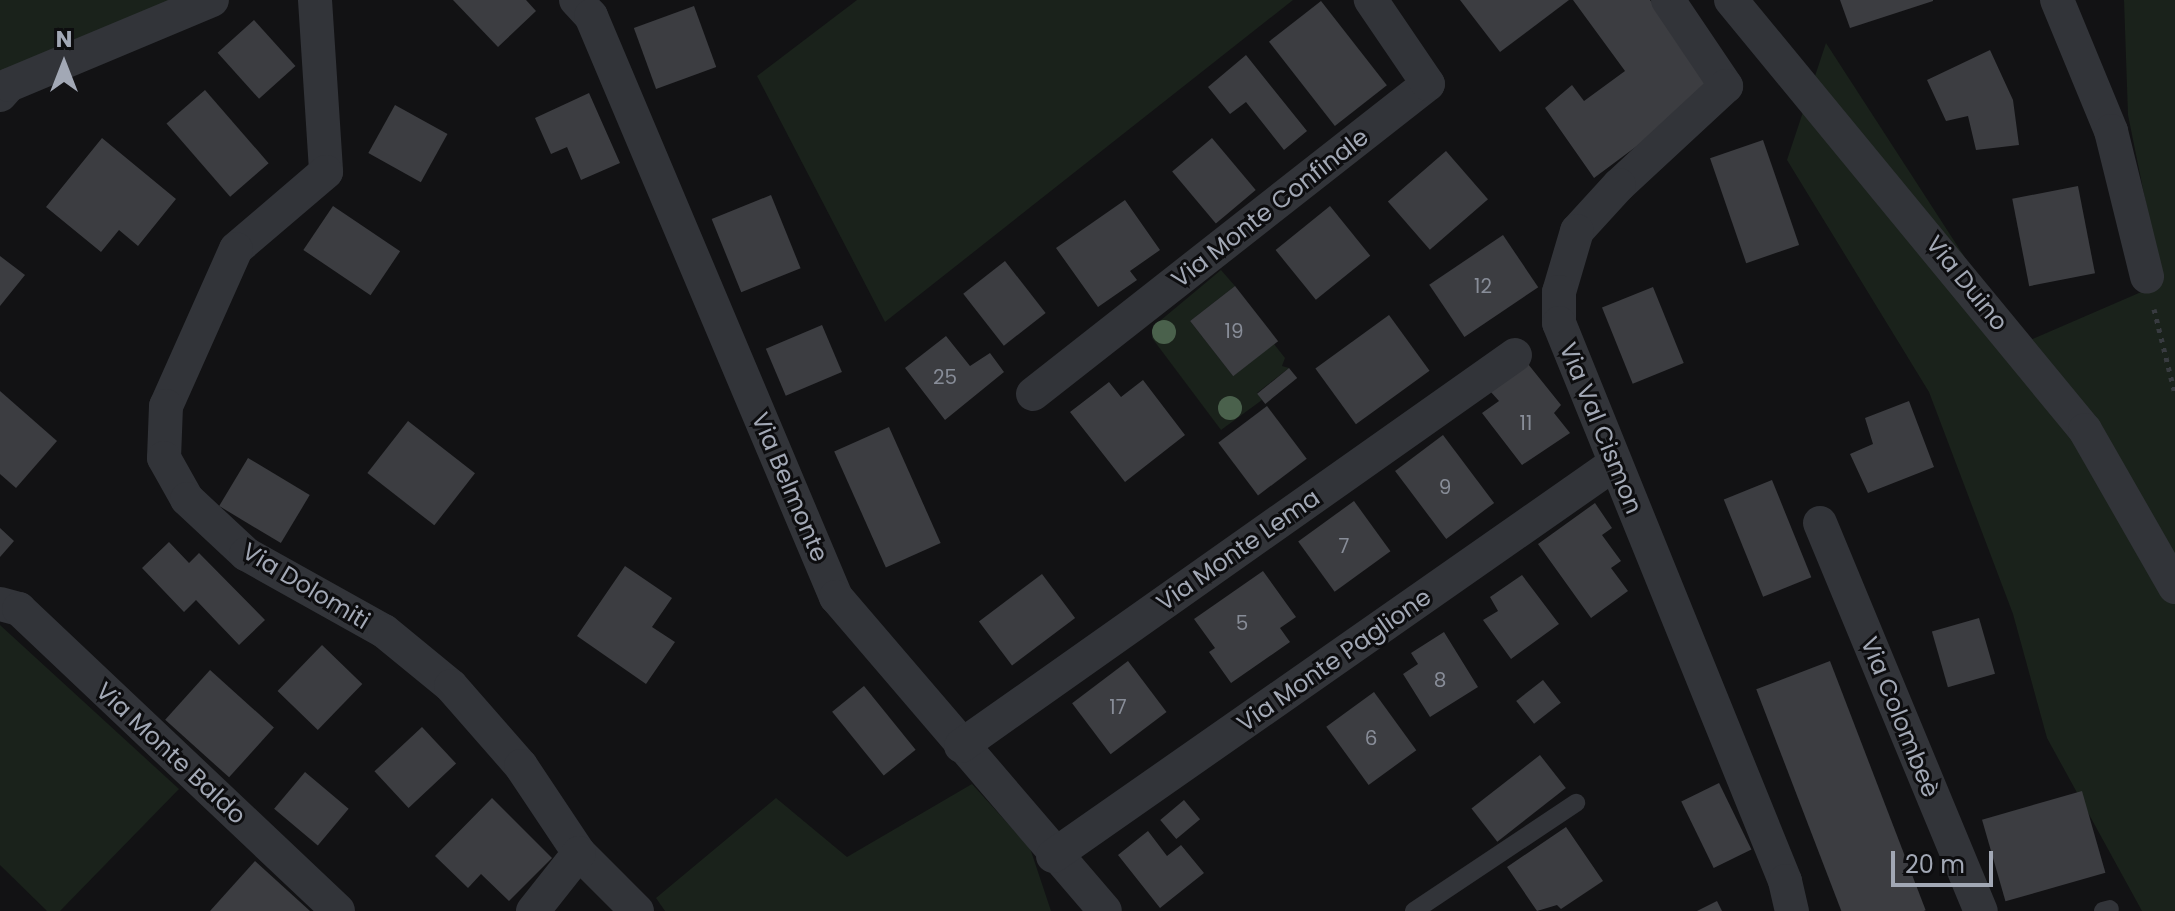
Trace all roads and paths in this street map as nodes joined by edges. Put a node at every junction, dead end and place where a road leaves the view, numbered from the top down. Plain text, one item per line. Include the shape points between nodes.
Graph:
1 (212, 0) edge
2 (315, 0) edge
3 (576, 0) edge
4 (1371, 0) edge
5 (1668, 0) edge
6 (1731, 0) edge
7 (2057, 0) edge
8 (0, 95) edge
9 (2147, 277) joint
10 (1515, 355) dead end
11 (1033, 394) dead end
12 (2175, 394) edge
13 (1614, 464) junction
14 (1820, 523) dead end
15 (2175, 587) edge
16 (0, 604) edge
17 (961, 746) junction
18 (1576, 803) dead end
19 (579, 853) junction
20 (1053, 856) junction
21 (338, 911) edge
22 (533, 911) edge
23 (637, 911) edge
24 (1105, 911) edge
25 (1414, 911) edge
26 (1792, 911) edge
27 (1981, 911) edge

1 - 8 street via 9,85
2 - 19 street, Via Dolomiti via 326,172 236,249 166,406 164,458 187,499 246,554 384,631 451,686 521,766
3 - 17 street, Via Belmonte via 591,16 836,597
4 - 11 street, Via Monte Confinale via 1428,84
5 - 13 street, Via Val Cismon via 1726,86 1577,231 1559,292 1559,323
6 - 15 street, Via Duino via 2085,430
7 - 9 street via 2111,131
9 - 12 path
10 - 17 street, Via Monte Lema
13 - 20 street, Via Monte Paglione
13 - 26 street, Via Val Cismon via 1785,881
14 - 27 street, Via Colombeè
16 - 21 street, Via Monte Baldo via 19,609
17 - 20 street, Via Belmonte
18 - 25 lane
19 - 22 street
19 - 23 street, Via Dolomiti
20 - 24 street, Via Belmonte

